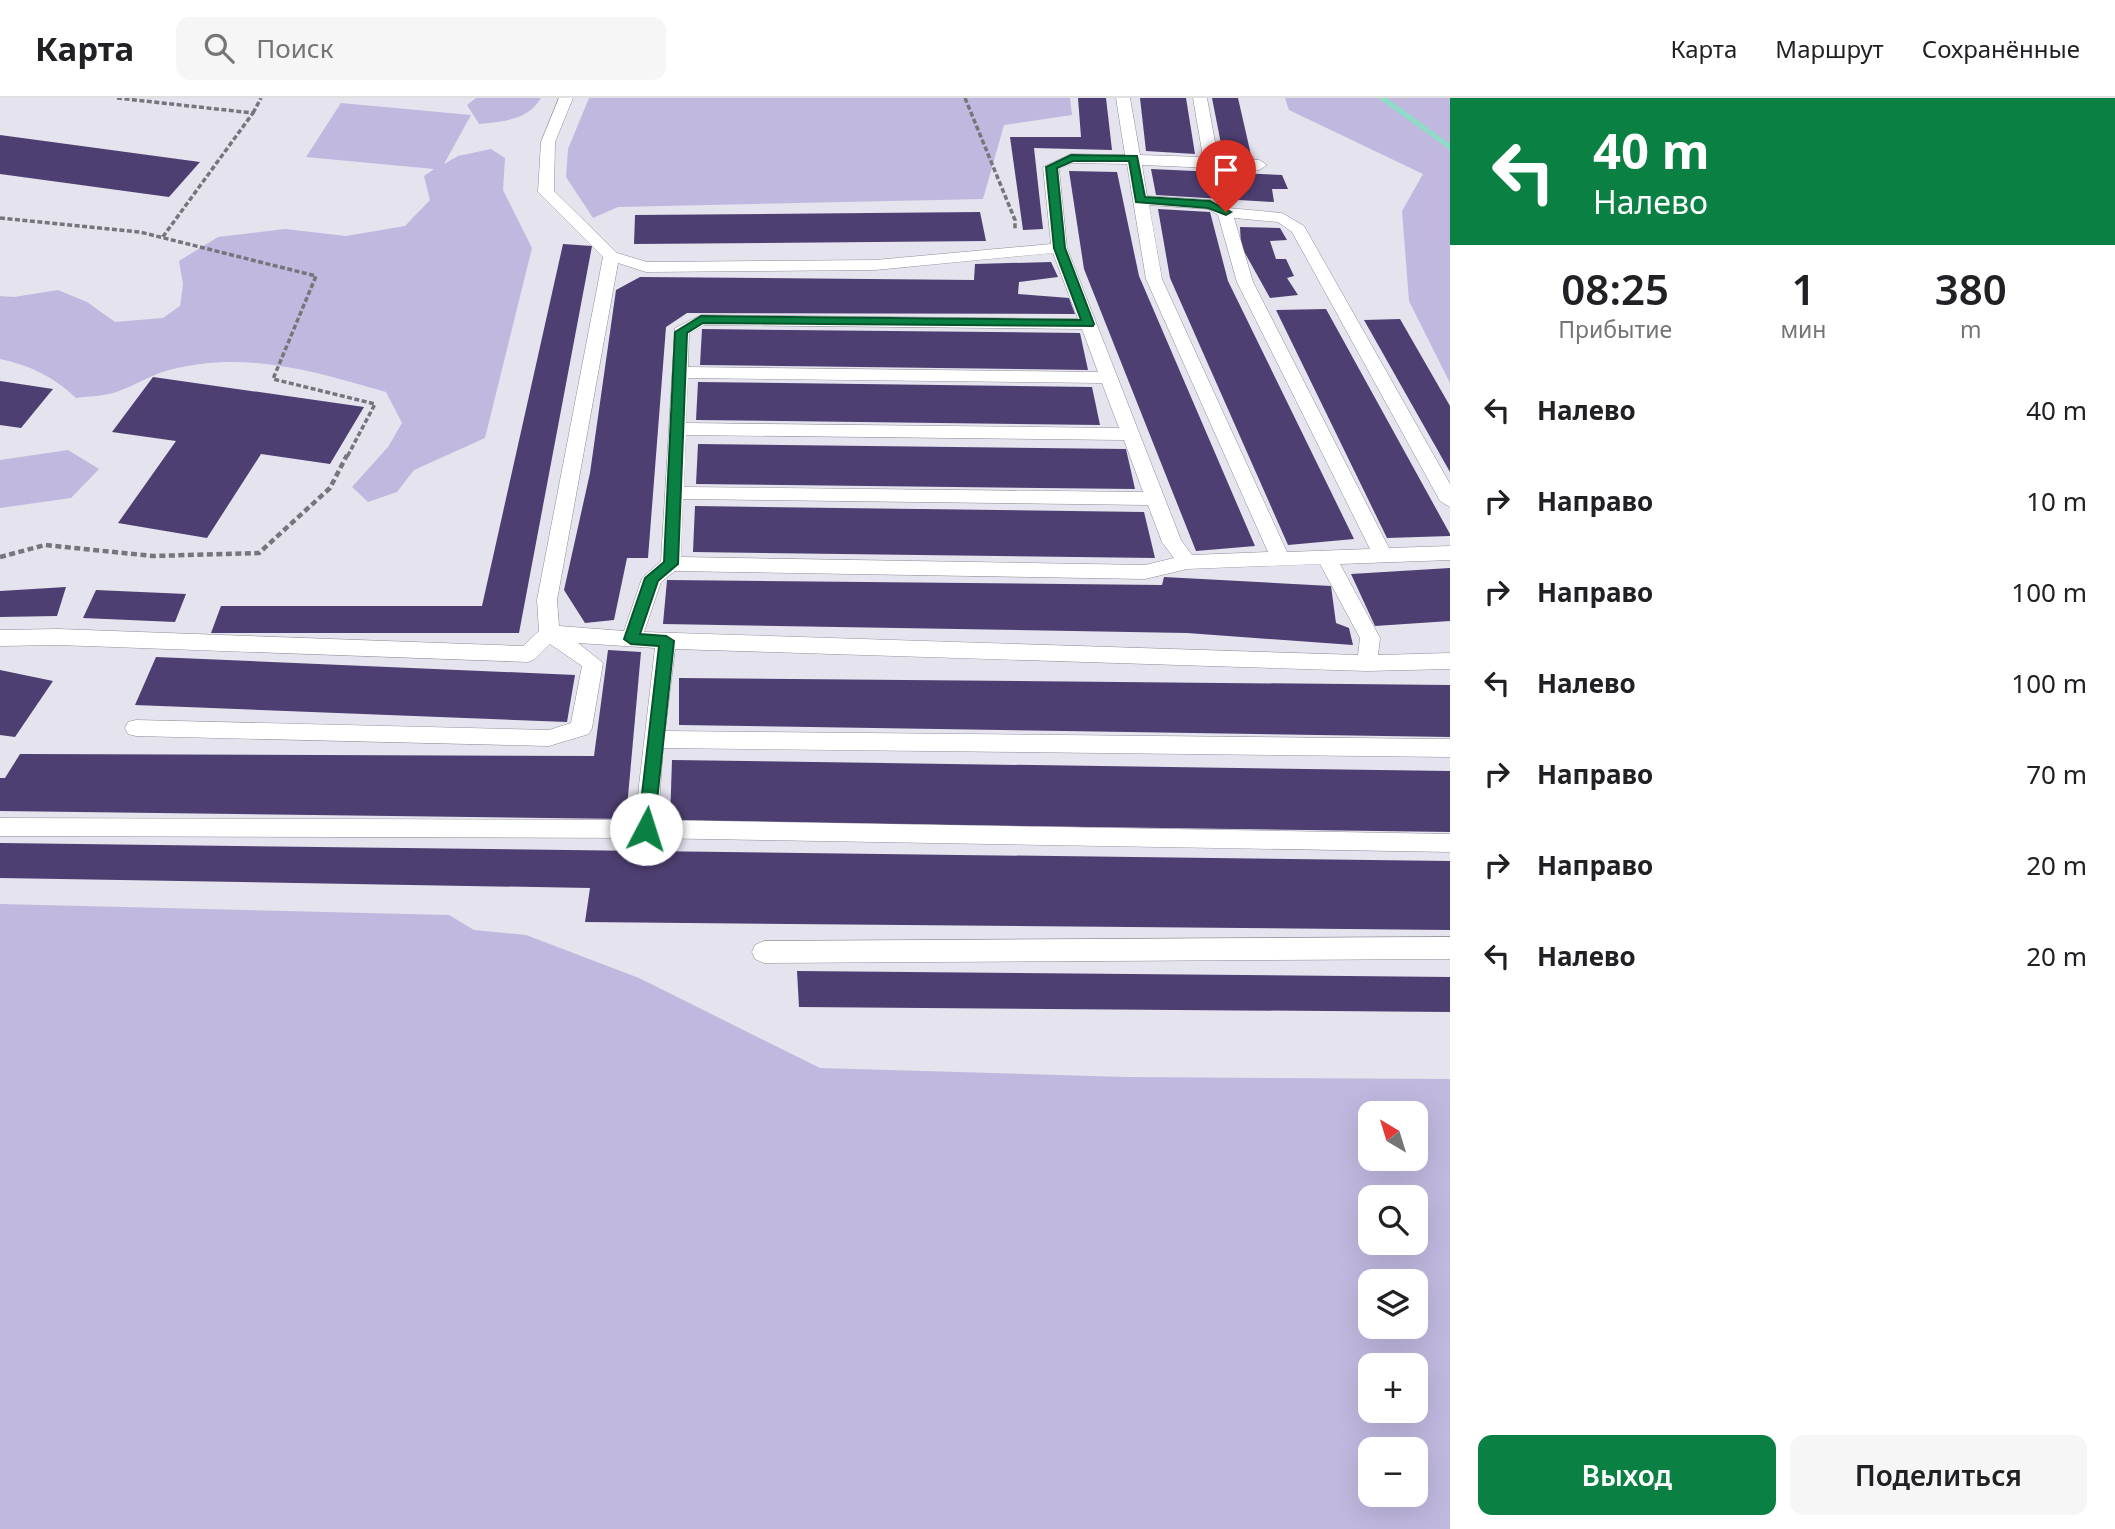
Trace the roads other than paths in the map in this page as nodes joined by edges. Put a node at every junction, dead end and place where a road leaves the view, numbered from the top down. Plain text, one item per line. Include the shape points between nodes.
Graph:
1 (566, 98) edge
2 (1124, 98) edge
3 (1200, 98) edge
4 (1133, 158) junction
5 (1211, 162) junction
6 (1259, 164) dead end
7 (1140, 200) junction
8 (1226, 212) junction
9 (1059, 248) junction
10 (611, 256) junction
11 (1088, 324) junction
12 (680, 372) junction
13 (1109, 378) junction
14 (677, 429) junction
15 (1130, 434) junction
16 (674, 493) junction
17 (1155, 499) junction
18 (1450, 501) edge
19 (1450, 554) edge
20 (1383, 555) junction
21 (1326, 557) junction
22 (1281, 559) junction
23 (1186, 562) junction
24 (671, 564) junction
25 (549, 633) junction
26 (0, 638) edge
27 (631, 639) junction
28 (666, 641) junction
29 (1450, 662) edge
30 (1367, 663) junction
31 (136, 728) dead end
32 (653, 739) junction
33 (1450, 748) edge
34 (0, 827) edge
35 (646, 829) junction
36 (1450, 843) edge
37 (1450, 948) edge
38 (764, 952) dead end

1 - 10 lane via 548,142 547,192
2 - 4 lane
3 - 5 lane
4 - 5 lane
4 - 7 lane
4 - 9 lane via 1071,158 1051,167
5 - 6 lane
7 - 8 lane via 1210,205
7 - 22 lane via 1154,279
8 - 18 lane via 1282,218 1298,229
8 - 20 lane via 1245,282
9 - 10 lane via 875,265 646,267
9 - 11 lane
10 - 25 lane via 547,600
11 - 12 lane via 701,320 681,332
11 - 13 lane
12 - 13 lane
12 - 14 lane
13 - 15 lane
14 - 15 lane
14 - 16 lane
15 - 17 lane
16 - 17 lane
16 - 24 lane
17 - 23 lane via 1172,542
19 - 20 lane
20 - 21 lane
21 - 22 lane
21 - 30 lane via 1370,638
22 - 23 lane
23 - 24 lane via 1145,572
24 - 27 lane via 652,578
25 - 26 lane via 528,654 58,636
25 - 27 lane
25 - 31 lane via 593,663 581,728 549,738
27 - 28 lane
28 - 30 lane
28 - 32 lane
29 - 30 lane
32 - 33 lane
32 - 35 lane
34 - 35 lane
35 - 36 lane
37 - 38 lane

